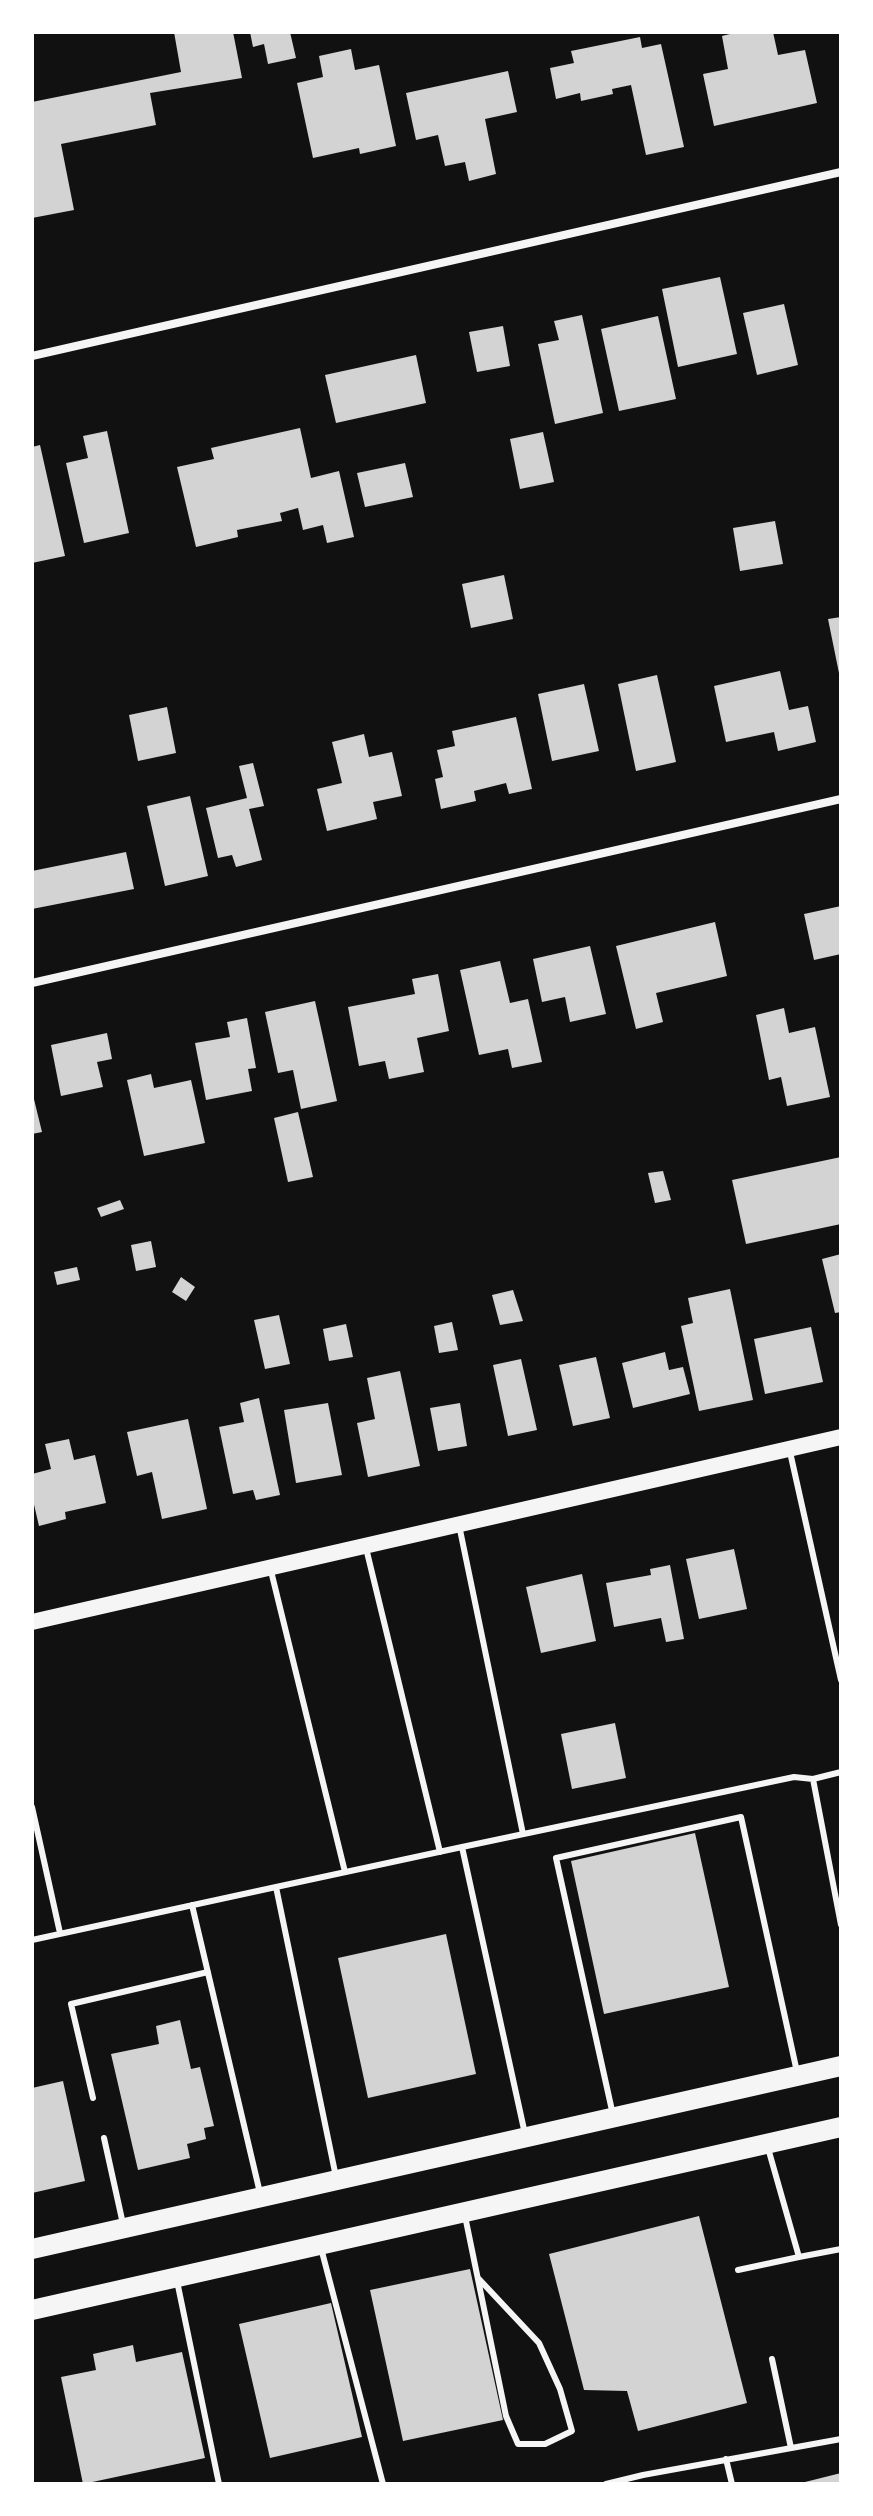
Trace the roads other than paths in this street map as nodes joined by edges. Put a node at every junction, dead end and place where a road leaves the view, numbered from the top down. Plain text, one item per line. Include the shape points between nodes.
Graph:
1 (841, 172) edge
2 (32, 356) edge
3 (841, 799) edge
4 (32, 983) edge
5 (841, 1437) edge
6 (790, 1449) junction
7 (459, 1525) junction
8 (366, 1546) junction
9 (270, 1568) junction
10 (32, 1622) edge
11 (841, 1680) edge
12 (841, 1772) edge
13 (813, 1779) junction
14 (32, 1807) edge
15 (523, 1834) junction
16 (462, 1847) junction
17 (440, 1852) junction
18 (345, 1872) junction
19 (276, 1887) junction
20 (192, 1905) junction
21 (841, 1925) edge
22 (60, 1933) junction
23 (32, 1940) edge
24 (208, 1972) junction
25 (841, 2066) edge
26 (798, 2076) junction
27 (93, 2098) dead end
28 (613, 2117) junction
29 (841, 2127) edge
30 (526, 2137) junction
31 (104, 2138) dead end
32 (767, 2144) junction
33 (337, 2180) junction
34 (260, 2197) junction
35 (465, 2212) junction
36 (124, 2228) junction
37 (320, 2245) junction
38 (32, 2249) edge
39 (841, 2249) edge
40 (799, 2257) junction
41 (738, 2270) dead end
42 (176, 2277) junction
43 (478, 2278) junction
44 (32, 2310) edge
45 (772, 2359) dead end
46 (841, 2439) edge
47 (791, 2448) junction
48 (726, 2459) junction
49 (219, 2484) edge
50 (383, 2484) edge
51 (606, 2484) edge
52 (732, 2484) edge

1 - 2 street
3 - 4 street
5 - 6 main road
6 - 7 main road
6 - 11 lane
7 - 8 main road
7 - 15 lane
8 - 9 main road
8 - 17 lane
9 - 10 main road
9 - 18 lane
12 - 13 lane
13 - 15 lane via 794,1777
13 - 21 lane
14 - 22 lane
15 - 16 lane
16 - 17 lane
16 - 30 lane
17 - 18 lane
18 - 19 lane
19 - 20 lane
19 - 33 lane
20 - 22 lane
20 - 24 lane
22 - 23 lane
24 - 27 lane via 71,2004
24 - 34 lane
25 - 26 main road
26 - 28 main road
26 - 28 lane via 741,1817 556,1858
28 - 30 main road
29 - 32 main road
30 - 33 main road
31 - 36 lane
32 - 35 main road
32 - 40 lane
33 - 34 main road
34 - 36 main road
35 - 37 main road
35 - 43 lane
36 - 38 main road
37 - 42 main road
37 - 50 lane
39 - 40 lane
40 - 41 lane
42 - 44 main road
42 - 49 lane
43 - 43 lane via 506,2416 518,2444 545,2444 572,2431 539,2343
45 - 47 lane
46 - 47 lane
47 - 48 lane
48 - 51 lane
48 - 52 lane

